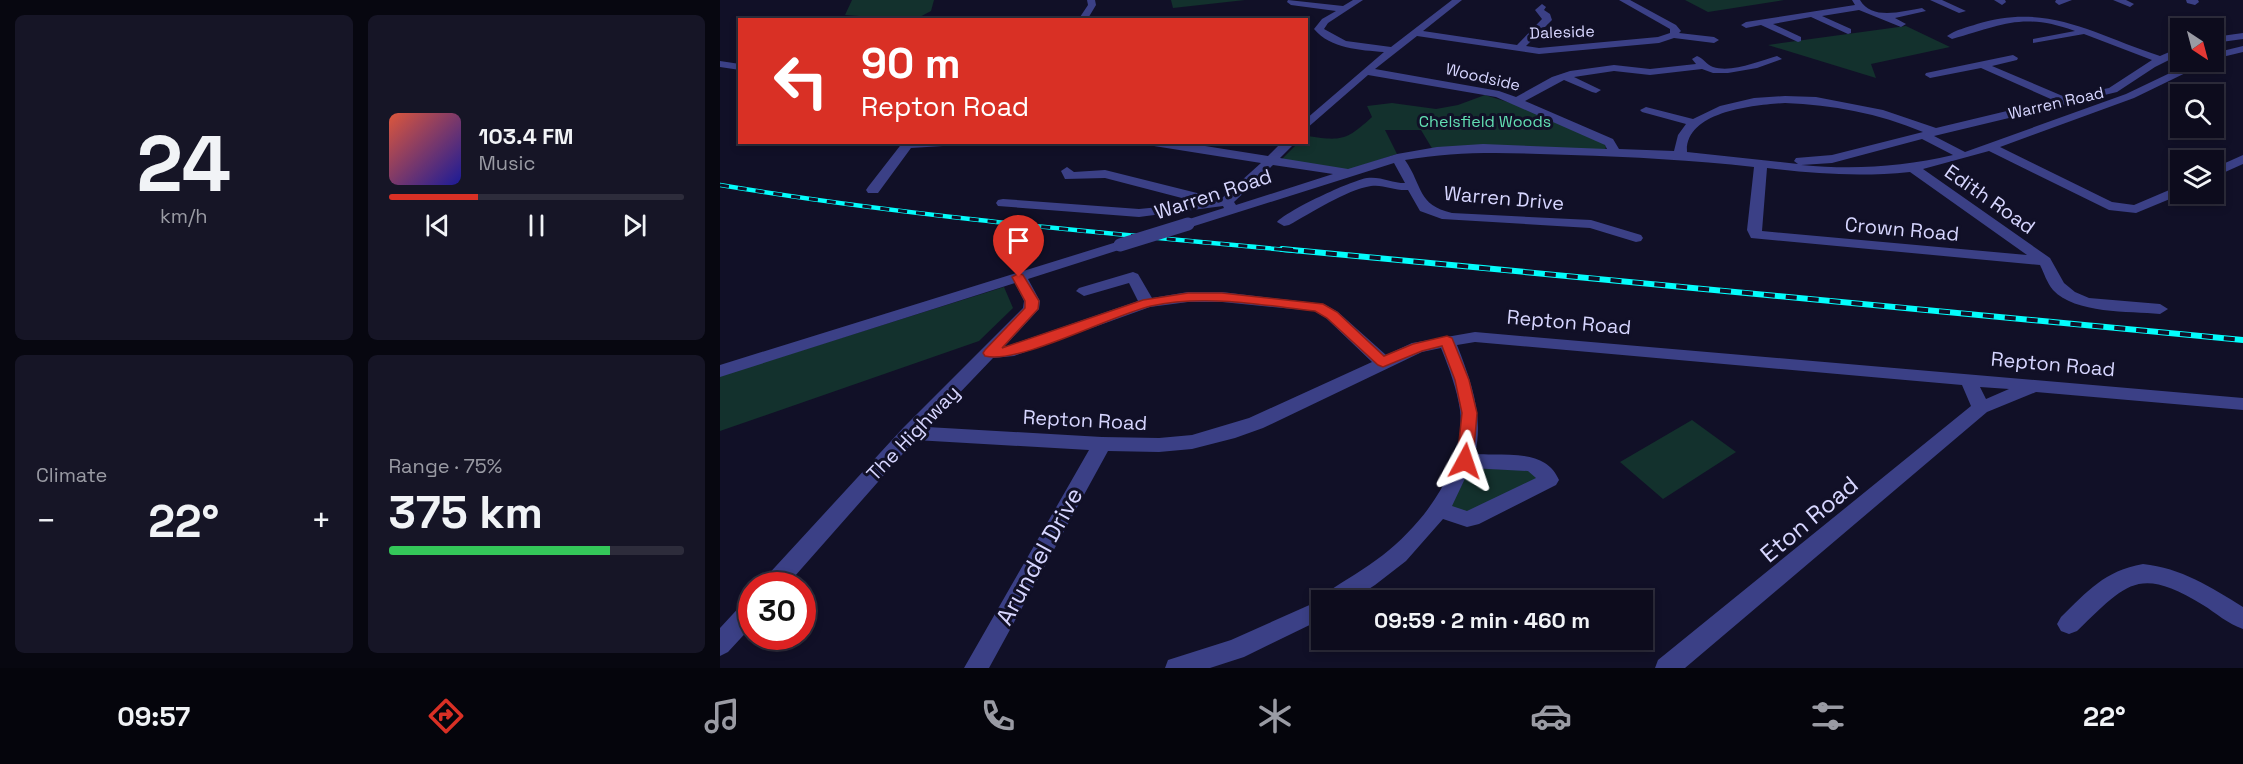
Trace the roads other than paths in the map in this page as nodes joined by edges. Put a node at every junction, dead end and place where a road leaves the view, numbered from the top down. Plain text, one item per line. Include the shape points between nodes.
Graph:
1 (1091, 0) edge
2 (1359, 0) edge
3 (1458, 0) edge
4 (1623, 0) edge
5 (1934, 0) edge
6 (1291, 2) dead end
7 (1858, 3) edge
8 (1542, 7) dead end
9 (1344, 9) junction
10 (2019, 9) dead end
11 (1922, 11) dead end
12 (1962, 11) dead end
13 (1813, 15) junction
14 (1885, 17) junction
15 (1083, 18) edge
16 (2030, 18) junction
17 (1764, 23) junction
18 (1901, 24) dead end
19 (1746, 25) dead end
20 (1848, 31) dead end
21 (2084, 32) junction
22 (1415, 33) junction
23 (1952, 33) dead end
24 (1673, 35) junction
25 (2243, 36) edge
26 (1798, 39) dead end
27 (2224, 39) edge
28 (1714, 40) dead end
29 (2036, 41) dead end
30 (1519, 48) junction
31 (2243, 49) edge
32 (1392, 50) junction
33 (2224, 54) edge
34 (2170, 56) edge
35 (2013, 58) dead end
36 (1772, 59) dead end
37 (2161, 60) junction
38 (720, 64) edge
39 (1982, 65) junction
40 (738, 67) edge
41 (1366, 71) junction
42 (2179, 72) edge
43 (1930, 75) dead end
44 (1564, 76) junction
45 (1596, 90) dead end
46 (2062, 100) junction
47 (1517, 101) junction
48 (1646, 110) dead end
49 (1694, 123) junction
50 (1308, 124) edge
51 (1929, 134) junction
52 (909, 144) edge
53 (1167, 144) edge
54 (1288, 144) edge
55 (1990, 147) junction
56 (1614, 153) junction
57 (1681, 155) junction
58 (1964, 156) junction
59 (1397, 158) junction
60 (2243, 159) edge
61 (1271, 161) junction
62 (1733, 161) junction
63 (1761, 165) junction
64 (1913, 168) junction
65 (2224, 168) edge
66 (1066, 171) dead end
67 (1347, 173) junction
68 (1414, 186) junction
69 (873, 189) dead end
70 (2170, 194) edge
71 (1003, 203) dead end
72 (1229, 205) junction
73 (1284, 222) dead end
74 (1636, 238) dead end
75 (2044, 261) junction
76 (1019, 277) junction
77 (1084, 291) dead end
78 (1148, 303) junction
79 (2160, 309) dead end
80 (1447, 341) junction
81 (990, 353) junction
82 (1383, 362) junction
83 (720, 371) edge
84 (1968, 379) junction
85 (2034, 385) junction
86 (2241, 407) edge
87 (1981, 408) junction
88 (910, 433) junction
89 (1102, 444) junction
90 (1465, 461) junction
91 (1440, 510) junction
92 (785, 572) edge
93 (1348, 590) edge
94 (1311, 613) edge
95 (2243, 619) edge
96 (2069, 624) dead end
97 (738, 625) edge
98 (720, 645) edge
99 (976, 668) edge
100 (1177, 668) edge
101 (1667, 668) edge

1 - 15 street
2 - 9 street
3 - 22 street
4 - 24 street via 1673,27
5 - 12 street
6 - 9 street
7 - 13 street
7 - 14 street
8 - 30 street via 1539,10 1547,20
9 - 32 street via 1319,29 1325,36 1338,42
10 - 16 street
11 - 14 street
13 - 17 street
13 - 20 street
14 - 18 street
16 - 21 street via 2072,21
16 - 23 street
17 - 19 street
17 - 26 street
21 - 29 street
21 - 37 street
22 - 30 street, Daleside
22 - 32 street
24 - 28 street, Daleside
24 - 30 street, Daleside via 1659,40 1555,51
25 - 27 street
31 - 33 street
32 - 41 street
34 - 37 street, Warren Road
35 - 39 street
36 - 44 street via 1752,66 1713,70 1700,63 1650,72 1614,68
37 - 46 street, Warren Road via 2113,90
38 - 40 street
39 - 43 street
39 - 46 street
41 - 47 street, Woodside via 1480,90
41 - 50 street
42 - 55 street, Warren Road via 2130,96
44 - 45 street
44 - 47 street
46 - 51 street, Warren Road
47 - 56 street, Woodside via 1609,142
48 - 49 street
49 - 51 street via 1743,104 1836,99 1892,116
49 - 57 street via 1683,134
51 - 58 street
51 - 62 street, Warren Road via 1832,159
52 - 69 street
53 - 61 street
54 - 61 street
55 - 58 street, Warren Road
55 - 70 street via 2109,206 2136,209
56 - 57 street, Warren Road
56 - 59 street, Warren Road via 1483,148
57 - 62 street, Warren Road
58 - 64 street, Warren Road
59 - 67 street, Warren Road
59 - 68 street, Warren Drive
60 - 65 street
61 - 67 street
61 - 72 street
62 - 63 street, Warren Road
63 - 64 street, Warren Road via 1833,172
63 - 75 street, Crown Road via 1756,235
64 - 75 street, Edith Road
66 - 72 street via 1070,176 1105,174
67 - 72 street, Warren Road
68 - 73 street via 1368,182
68 - 74 street, Warren Drive via 1425,208 1444,215 1591,224
71 - 72 street via 1139,213
72 - 76 street, Warren Road, bridge via 1188,224
75 - 79 street via 2069,295 2086,302
76 - 81 street, The Highway via 1032,301 1031,309
76 - 83 street, Warren Road
77 - 78 street via 1133,277
78 - 81 street via 1008,352
78 - 82 street via 1222,297 1318,307
80 - 82 street, Repton Road via 1418,347
80 - 84 street, Repton Road via 1475,337 1510,339
80 - 90 street via 1469,413
81 - 88 street, The Highway
82 - 89 street, Repton Road via 1228,433 1159,445
84 - 85 street, Repton Road
84 - 87 street
85 - 86 street, Repton Road
85 - 87 street, Eton Road
87 - 101 street, Eton Road
88 - 89 street, Repton Road
88 - 92 street, The Highway
89 - 99 street, Arundel Drive
90 - 91 street
90 - 91 street via 1533,464 1549,480 1473,518
91 - 93 street via 1398,555
94 - 100 street via 1236,649
95 - 96 street via 2175,580 2151,573 2127,575 2109,585
97 - 98 street

